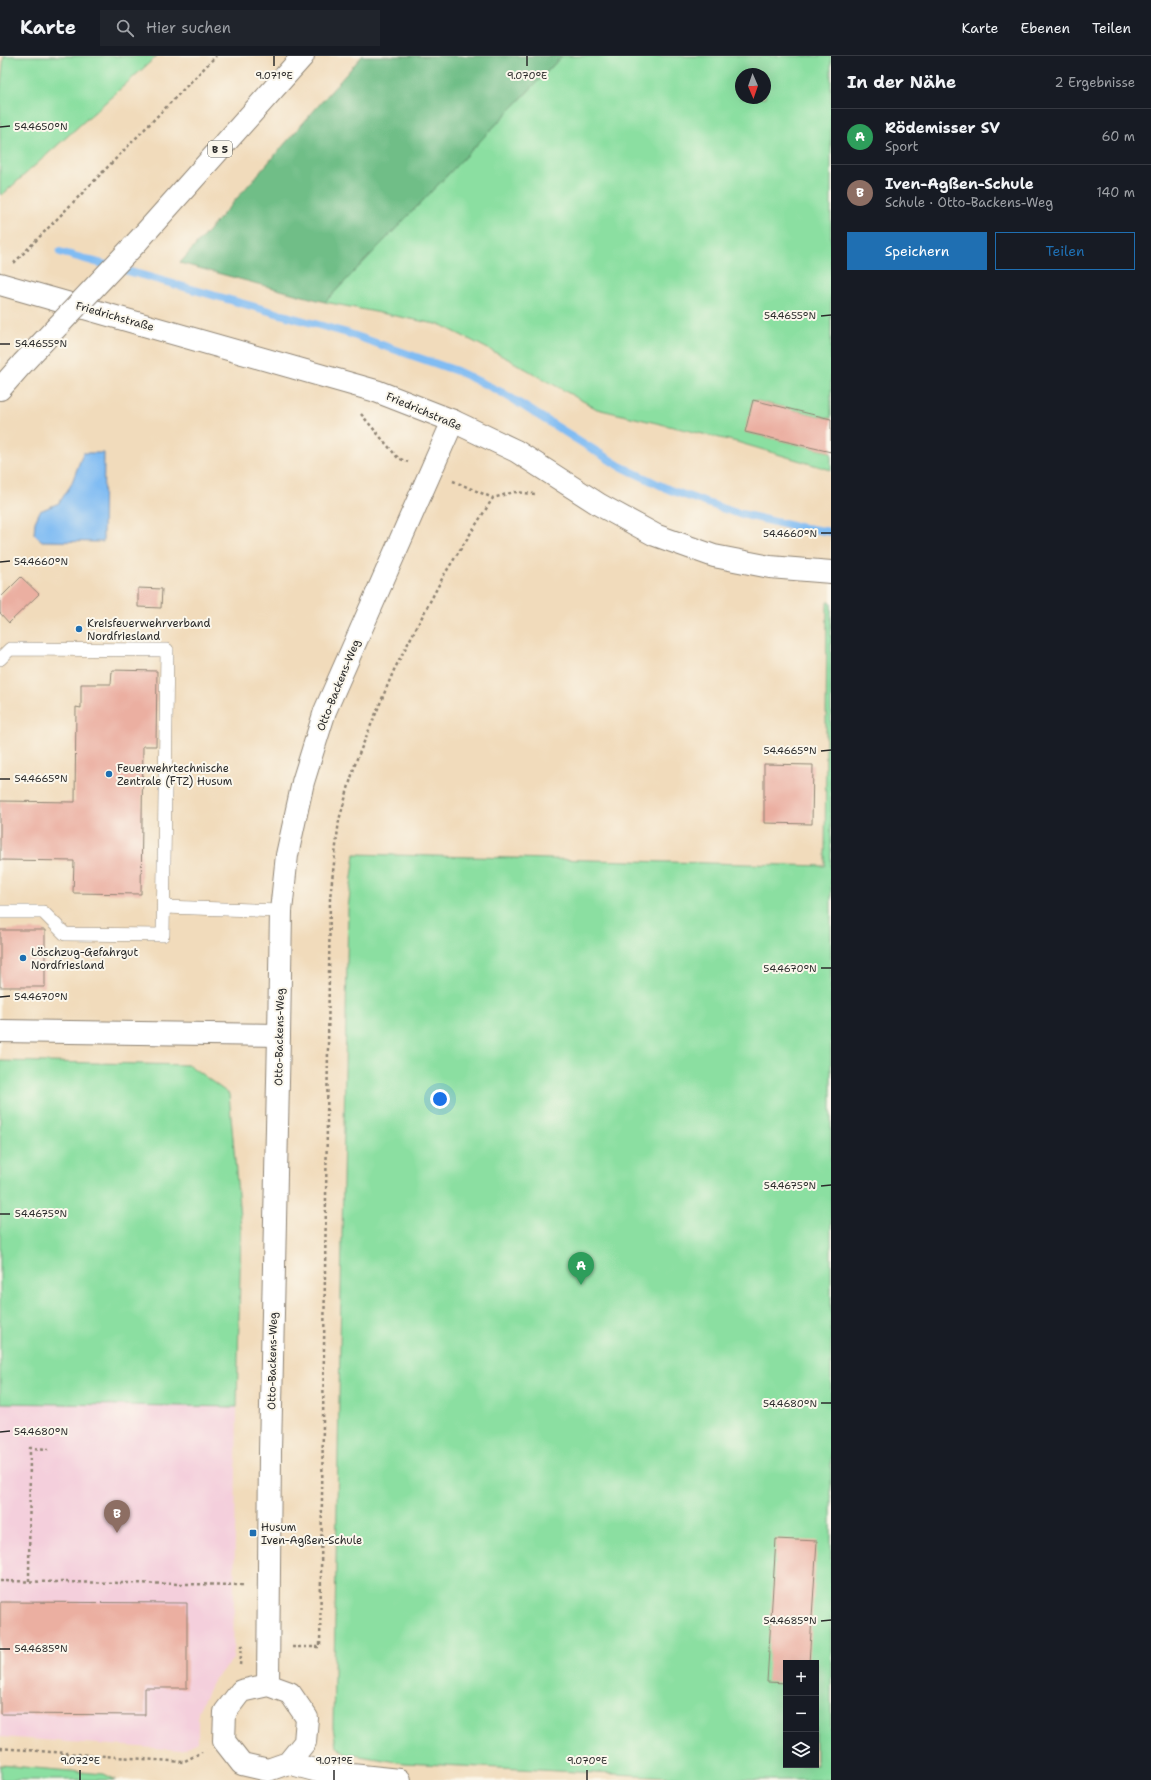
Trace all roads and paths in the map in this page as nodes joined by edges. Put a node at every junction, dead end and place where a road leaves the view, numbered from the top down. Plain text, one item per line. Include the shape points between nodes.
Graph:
1 (216, 56) edge
2 (303, 56) edge
3 (6, 275) edge
4 (0, 389) edge
5 (358, 412) dead end
6 (453, 422) junction
7 (431, 470) junction
8 (536, 494) dead end
9 (493, 498) junction
10 (831, 572) edge
11 (0, 659) edge
12 (164, 907) junction
13 (281, 911) junction
14 (0, 912) edge
15 (0, 1031) edge
16 (279, 1035) junction
17 (49, 1449) dead end
18 (0, 1581) edge
19 (29, 1581) junction
20 (269, 1586) junction
21 (268, 1647) junction
22 (237, 1669) dead end
23 (268, 1685) junction
24 (224, 1741) junction
25 (0, 1748) edge
26 (288, 1763) junction
27 (400, 1780) edge

1 - 3 path
2 - 4 main road, B 5, bridge via 137,242
3 - 6 main road, Friedrichstraße via 376,391
5 - 7 path via 398,458
6 - 7 main road, Otto-Backens-Weg
6 - 10 main road, Friedrichstraße via 516,452 600,505 655,535 721,557 770,568
7 - 9 path
7 - 13 main road, Otto-Backens-Weg via 325,711 303,782 287,855
8 - 9 path via 514,492
9 - 21 path via 444,575 394,670 356,761 339,820 330,898 320,1647
11 - 12 lane via 10,649 167,650
12 - 13 lane
12 - 14 lane via 163,935 65,934 43,912
13 - 16 main road, Otto-Backens-Weg
15 - 16 main road
16 - 20 main road, Otto-Backens-Weg
17 - 19 path via 30,1448
18 - 19 path
19 - 20 path
20 - 21 main road, Otto-Backens-Weg
21 - 22 path via 242,1646 241,1664
21 - 23 main road, Otto-Backens-Weg
23 - 24 main road via 241,1691 225,1712
23 - 26 main road via 290,1693 307,1718 305,1742
24 - 25 path via 183,1762
24 - 26 main road via 242,1764 268,1770
26 - 27 main road via 322,1772

